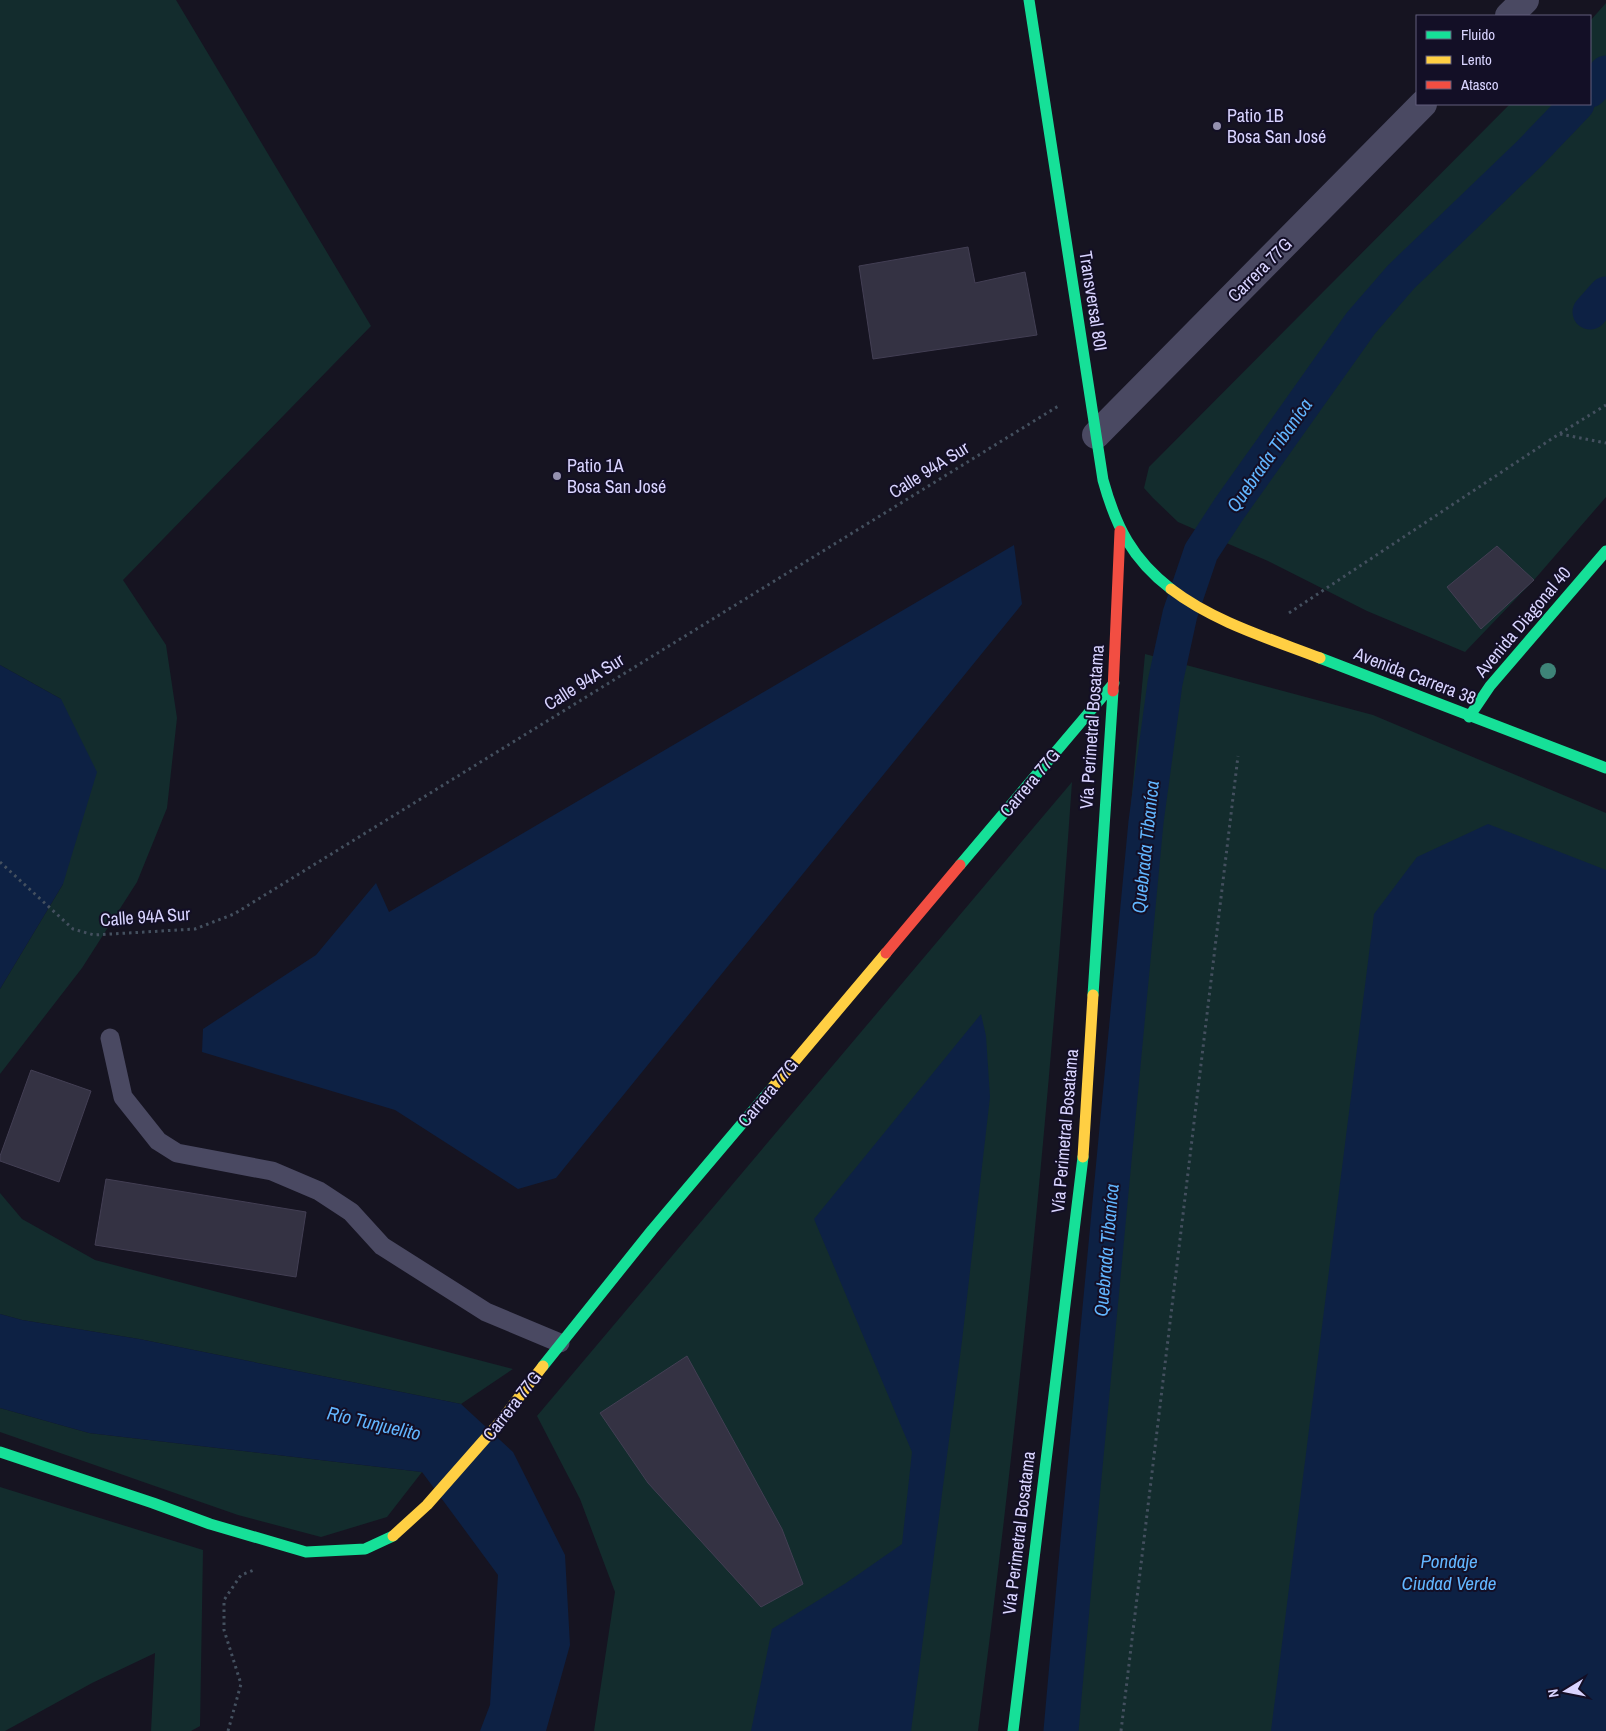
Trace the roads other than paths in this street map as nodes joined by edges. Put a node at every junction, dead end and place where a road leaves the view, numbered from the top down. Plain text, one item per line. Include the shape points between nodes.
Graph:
1 (1029, 0) edge
2 (1525, 0) edge
3 (1510, 15) edge
4 (1422, 105) edge
5 (1096, 435) junction
6 (1120, 531) junction
7 (1606, 551) edge
8 (1212, 614) joint
9 (1114, 683) junction
10 (1469, 717) junction
11 (1606, 768) edge
12 (110, 1038) dead end
13 (560, 1343) junction
14 (0, 1452) edge
15 (1013, 1731) edge

1 - 5 street, Transversal 80I
2 - 3 street
4 - 5 street, Carrera 77G
5 - 6 street, Transversal 80I via 1103,480
6 - 8 street, Transversal 80I via 1156,578
6 - 9 street, Vía Perimetral Bosatama
7 - 10 street, Avenida Diagonal 40 via 1490,686
8 - 10 street, Avenida Carrera 38
9 - 13 street, Carrera 77G
9 - 15 street, Vía Perimetral Bosatama via 1082,1162
10 - 11 street, Avenida Carrera 38
12 - 13 lane via 123,1097 158,1142 177,1153 272,1171 319,1191 351,1212 382,1246 486,1312
13 - 14 street, Carrera 77G via 500,1422 427,1505 395,1536 365,1549 306,1552 210,1524

